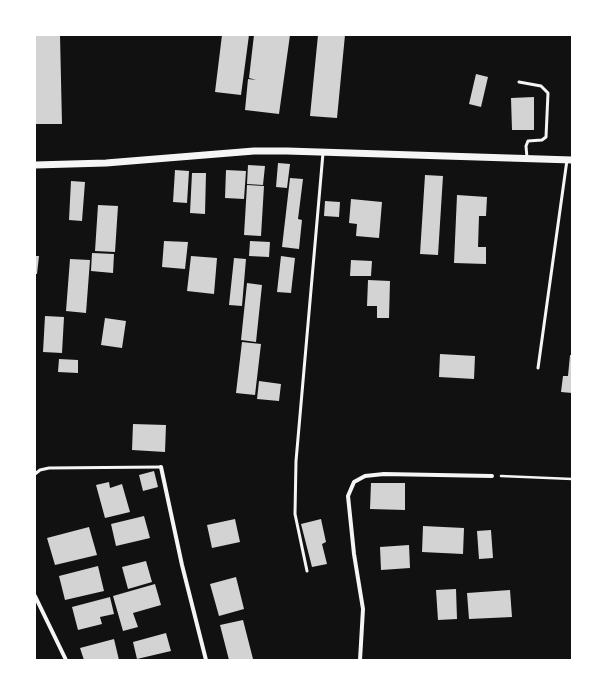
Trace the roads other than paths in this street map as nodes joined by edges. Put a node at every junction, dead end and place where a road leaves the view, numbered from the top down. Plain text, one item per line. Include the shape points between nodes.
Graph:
1 (519, 82) dead end
2 (323, 152) junction
3 (527, 159) junction
4 (570, 160) edge
5 (35, 165) edge
6 (538, 368) dead end
7 (161, 467) joint
8 (35, 474) edge
9 (492, 476) road end
10 (307, 571) dead end
11 (35, 596) edge
12 (66, 660) edge
13 (206, 660) edge
14 (360, 660) edge

1 - 3 lane via 541,86 548,93 546,137 542,140 528,141
2 - 3 street
2 - 5 street via 254,151 106,163
2 - 10 lane via 296,461 296,514
3 - 4 street
4 - 6 lane
7 - 8 lane via 49,468
7 - 13 street
9 - 14 street via 384,474 359,478 351,486 348,502 363,609
11 - 12 street

